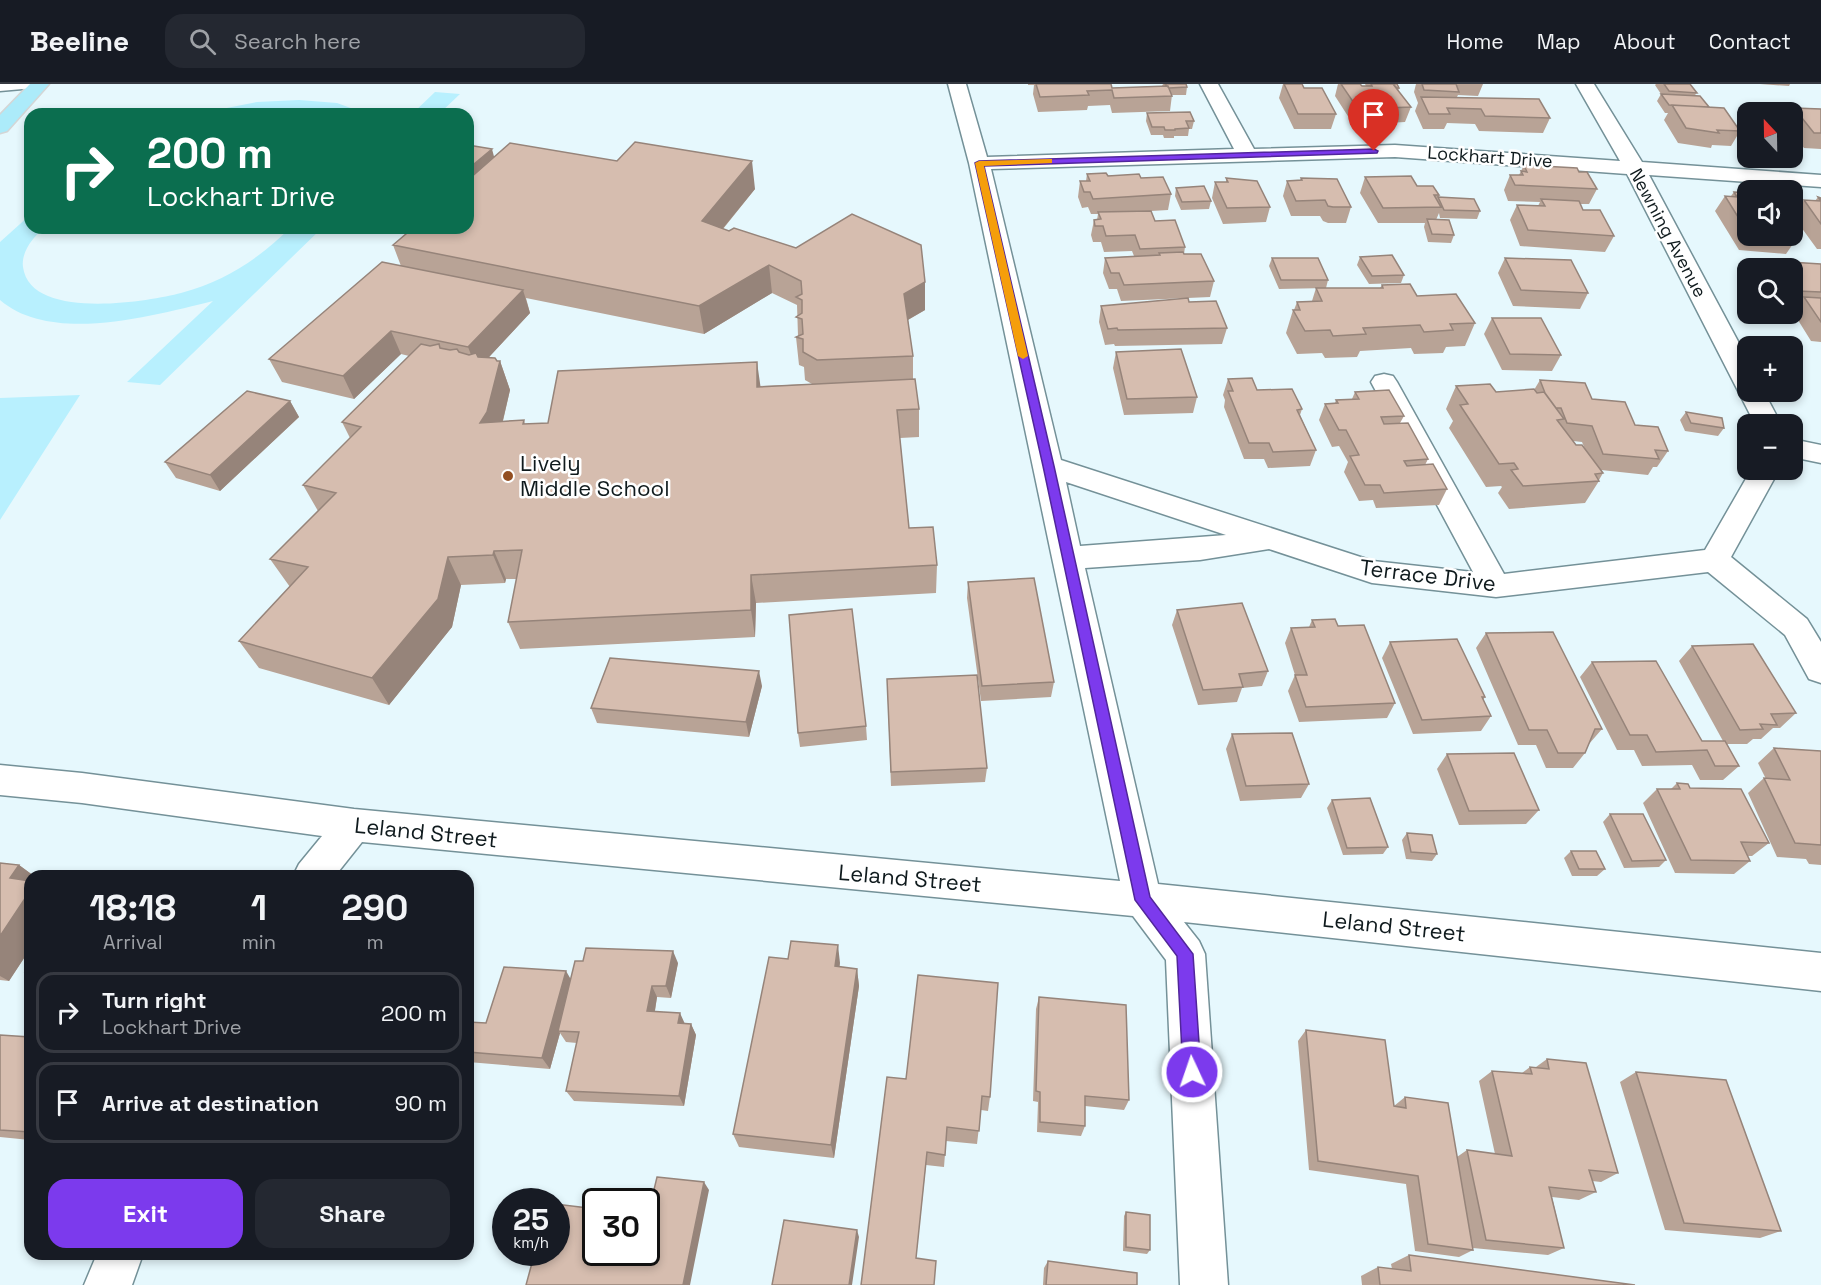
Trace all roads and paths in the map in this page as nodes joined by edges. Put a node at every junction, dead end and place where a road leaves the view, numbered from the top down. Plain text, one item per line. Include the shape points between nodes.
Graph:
1 (27, 84) edge
2 (40, 84) edge
3 (957, 84) edge
4 (1209, 84) edge
5 (1585, 84) edge
6 (0, 85) edge
7 (0, 127) edge
8 (1247, 155) junction
9 (979, 163) junction
10 (1634, 166) junction
11 (1821, 181) edge
12 (1737, 364) edge
13 (1384, 382) dead end
14 (1803, 450) edge
15 (1821, 454) edge
16 (1048, 466) junction
17 (1758, 480) edge
18 (1270, 539) junction
19 (1068, 558) junction
20 (1714, 560) junction
21 (1496, 586) junction
22 (1821, 670) edge
23 (0, 780) edge
24 (354, 825) junction
25 (317, 870) edge
26 (1143, 900) junction
27 (1821, 972) edge
28 (118, 1260) edge
29 (108, 1285) edge
30 (1204, 1285) edge

1 - 6 street
2 - 7 main road
3 - 9 street
4 - 8 street
5 - 10 street, Newning Avenue
8 - 9 street, Lockhart Drive
8 - 10 street, Lockhart Drive via 1395,151
9 - 16 street
10 - 11 street, Lockhart Drive
10 - 12 street, Newning Avenue
13 - 21 street
14 - 15 street
16 - 18 street, Terrace Drive
16 - 19 street
17 - 20 street
18 - 19 street via 1200,549
18 - 21 street, Terrace Drive via 1372,572
19 - 26 street
20 - 21 street, Terrace Drive
20 - 22 street via 1796,627
23 - 24 street, Leland Street
24 - 25 street
24 - 26 street, Leland Street
26 - 27 street, Leland Street
26 - 30 street via 1185,954
28 - 29 street

